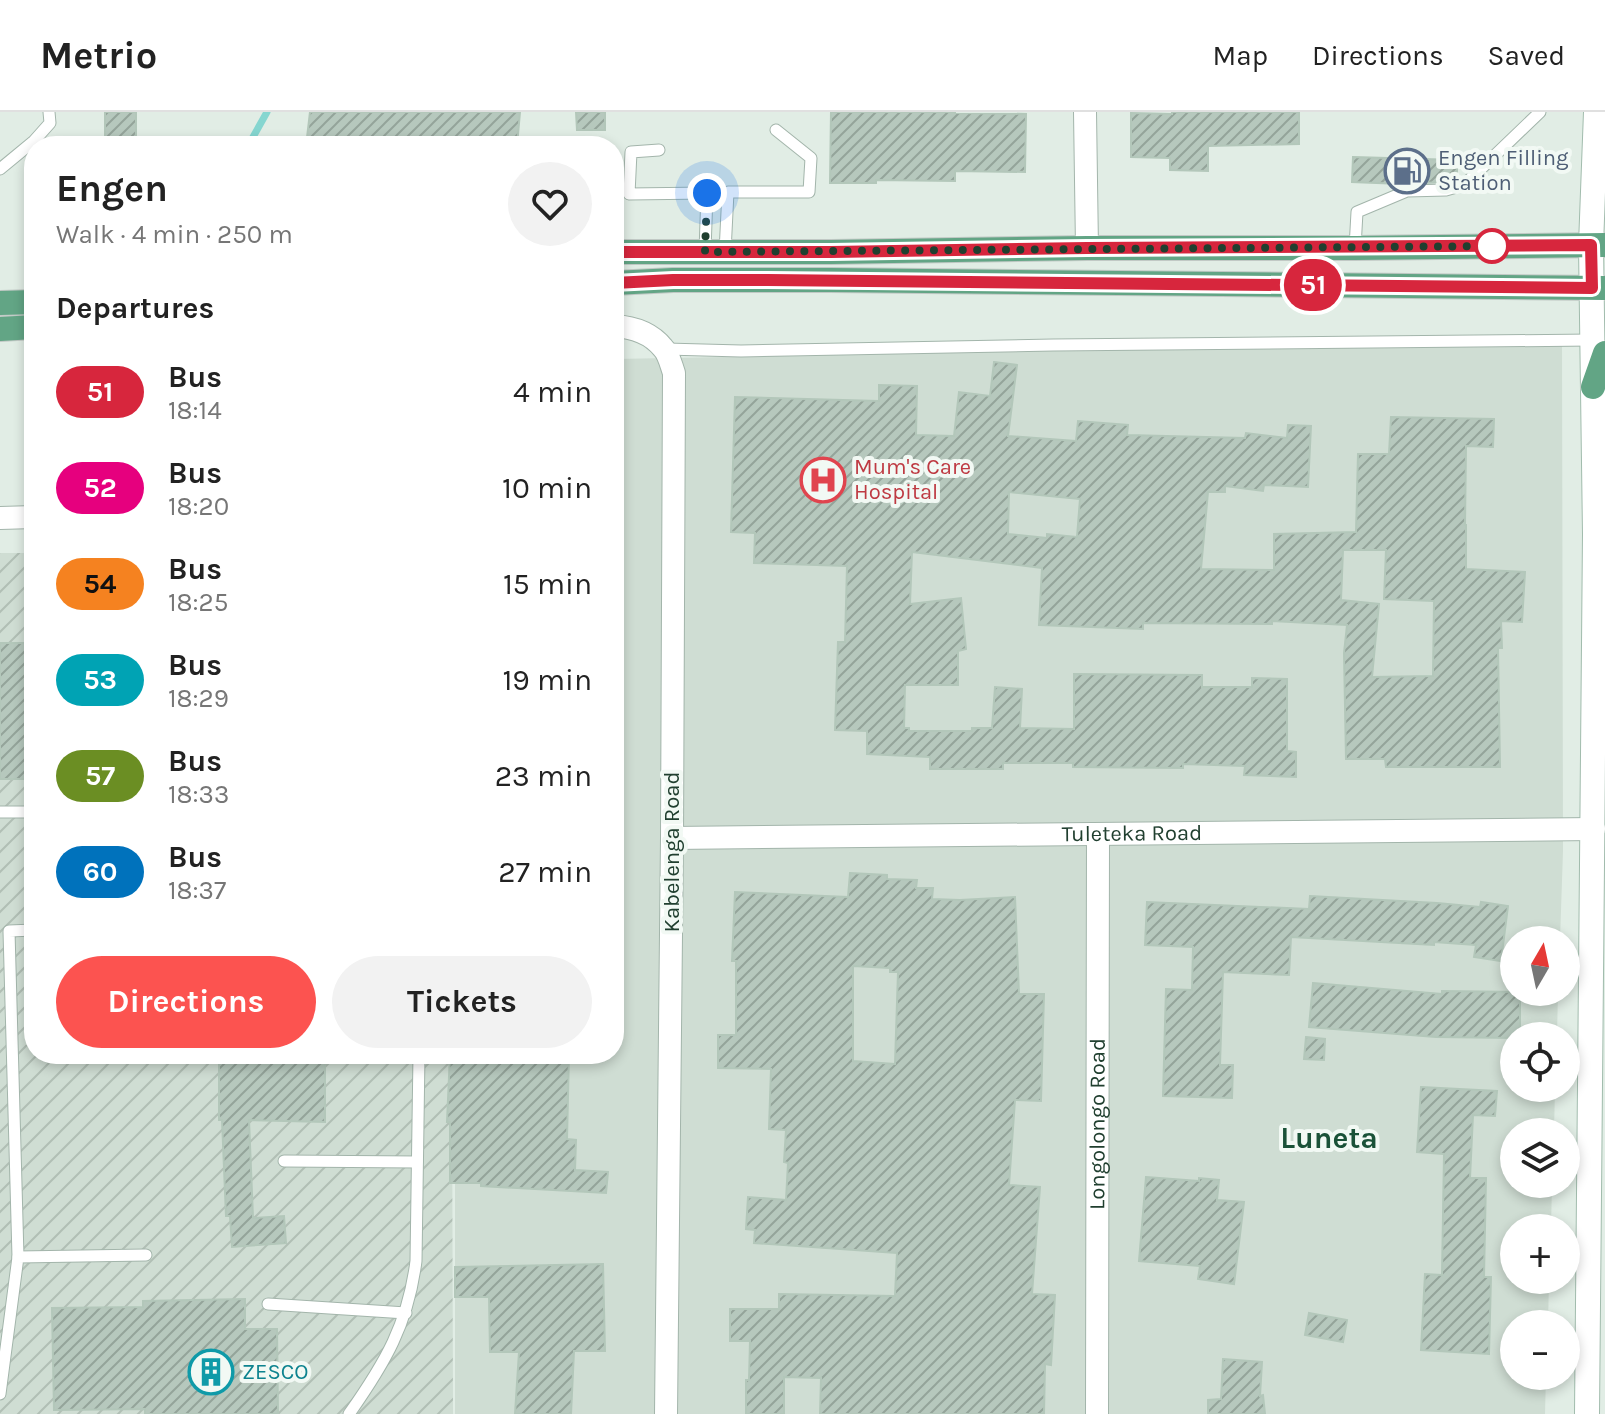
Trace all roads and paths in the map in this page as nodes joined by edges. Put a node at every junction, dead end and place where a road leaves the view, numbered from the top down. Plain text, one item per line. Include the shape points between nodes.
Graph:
1 (49, 112) edge
2 (1085, 112) edge
3 (1540, 112) edge
4 (1596, 112) edge
5 (776, 130) dead end
6 (38, 136) edge
7 (24, 149) edge
8 (659, 150) dead end
9 (0, 169) edge
10 (728, 192) junction
11 (707, 193) junction
12 (1598, 245) edge
13 (1087, 248) junction
14 (1355, 248) junction
15 (624, 252) edge
16 (715, 252) junction
17 (624, 282) edge
18 (1599, 288) edge
19 (24, 302) edge
20 (0, 303) edge
21 (624, 327) edge
22 (1599, 346) edge
23 (665, 349) junction
24 (24, 517) edge
25 (0, 518) edge
26 (0, 812) edge
27 (24, 812) edge
28 (1594, 829) junction
29 (1098, 834) junction
30 (672, 838) junction
31 (24, 930) edge
32 (419, 1064) edge
33 (284, 1161) dead end
34 (417, 1162) junction
35 (146, 1255) dead end
36 (18, 1257) junction
37 (268, 1304) dead end
38 (406, 1313) junction
39 (0, 1394) edge
40 (349, 1414) edge
41 (666, 1414) edge
42 (1097, 1414) edge
43 (1587, 1414) edge

1 - 6 lane via 50,123
2 - 13 street
3 - 14 lane via 1464,185 1407,191 1357,212
4 - 12 main road
5 - 10 lane via 811,158 809,192
7 - 9 lane
8 - 11 lane via 631,152 629,194
10 - 11 lane
10 - 16 lane
11 - 16 lane
12 - 14 main road
12 - 18 main road
13 - 14 main road
13 - 16 main road
15 - 16 main road
17 - 18 main road
18 - 22 main road
19 - 20 main road
21 - 23 street via 645,333
22 - 23 lane
22 - 28 main road via 1593,387
23 - 30 street, Kabelenga Road via 674,373
24 - 25 street
26 - 27 lane
28 - 29 street, Tuleteka Road
28 - 43 main road
29 - 30 street, Tuleteka Road
29 - 42 street, Longolongo Road
30 - 41 street, Kabelenga Road
31 - 36 lane via 9,931
32 - 34 lane
33 - 34 lane
34 - 38 lane via 416,1261
35 - 36 lane
36 - 39 lane
37 - 38 lane
38 - 40 lane via 376,1375

